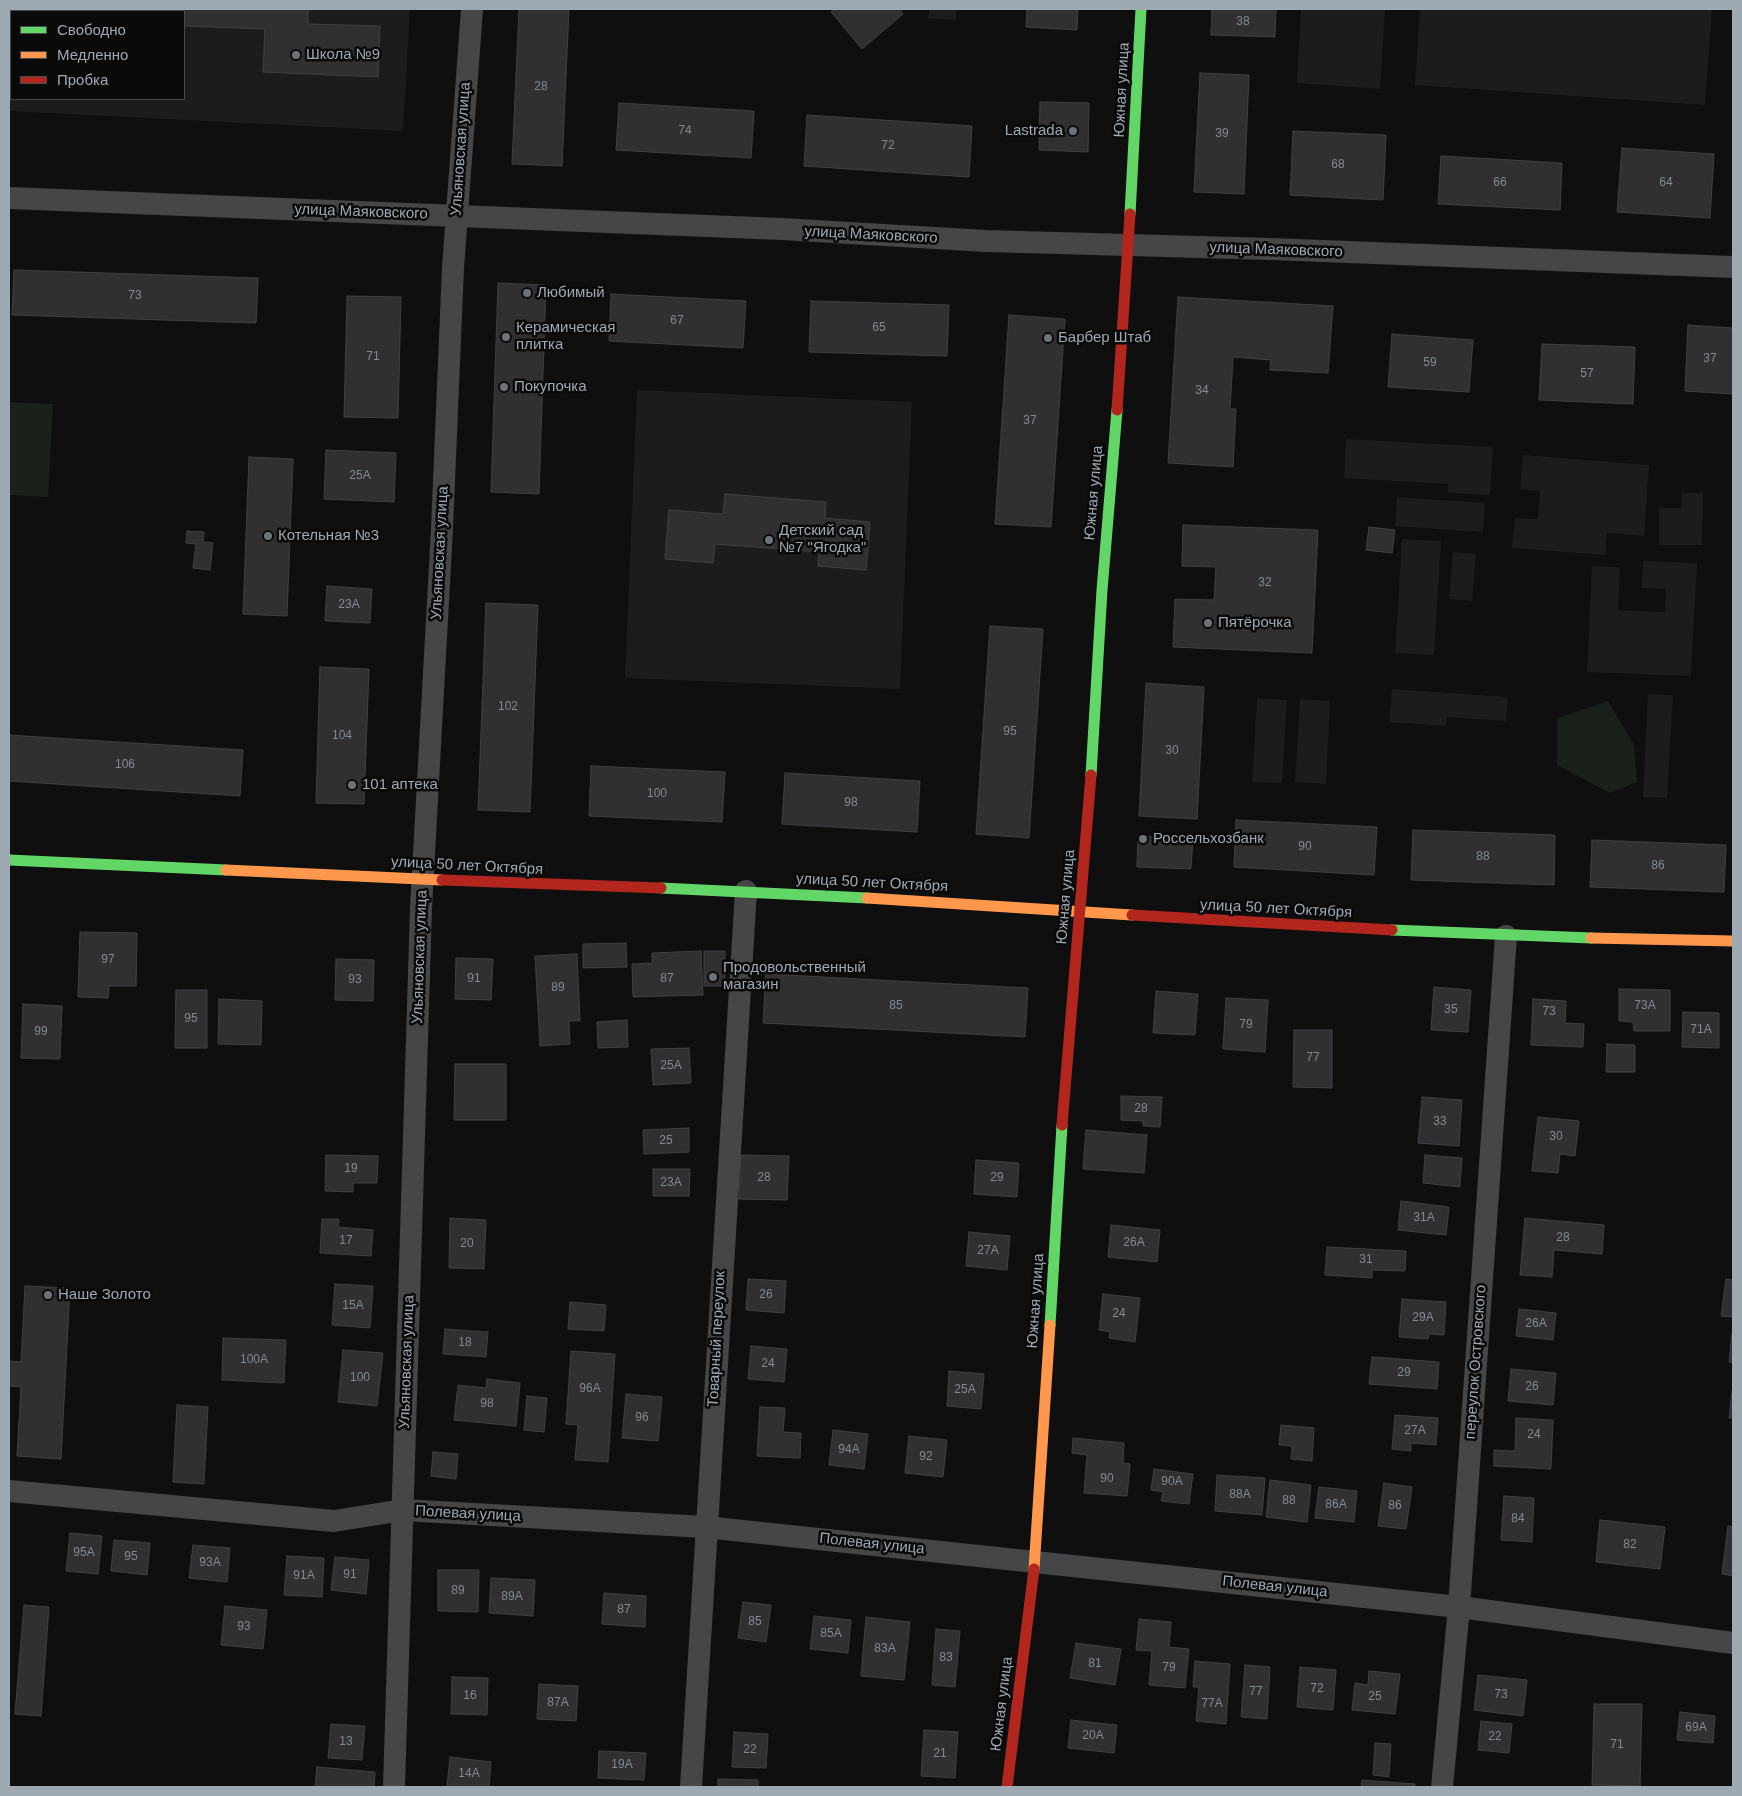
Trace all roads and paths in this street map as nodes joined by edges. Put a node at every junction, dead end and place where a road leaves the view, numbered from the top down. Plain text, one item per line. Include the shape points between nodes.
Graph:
1 (472, 9) edge
2 (1141, 9) edge
3 (9, 198) edge
4 (457, 216) junction
5 (1129, 245) junction
6 (1733, 267) edge
7 (9, 860) edge
8 (424, 878) junction
9 (746, 891) junction
10 (1081, 912) junction
11 (1506, 936) junction
12 (1733, 941) edge
13 (9, 1491) edge
14 (403, 1510) junction
15 (705, 1527) junction
16 (1034, 1561) junction
17 (1459, 1607) junction
18 (1733, 1643) edge
19 (394, 1787) edge
20 (691, 1787) edge
21 (1007, 1787) edge
22 (1442, 1787) edge

1 - 4 street, Ульяновская улица
2 - 5 street, Южная улица
3 - 4 street, улица Маяковского
4 - 5 street, улица Маяковского
4 - 8 street, Ульяновская улица
5 - 6 street, улица Маяковского
5 - 10 street, Южная улица
7 - 8 street, улица 50 лет Октября
8 - 9 street, улица 50 лет Октября
8 - 14 street, Ульяновская улица
9 - 10 street, улица 50 лет Октября
9 - 15 street, Товарный переулок
10 - 11 street, улица 50 лет Октября
10 - 16 street, Южная улица via 1065,1078
11 - 12 street, улица 50 лет Октября
11 - 17 street, переулок Островского
13 - 14 street, Полевая улица via 334,1521
14 - 15 street, Полевая улица
14 - 19 street, Ульяновская улица
15 - 16 street, Полевая улица
15 - 20 street, Товарный переулок
16 - 17 street, Полевая улица
16 - 21 street, Южная улица
17 - 18 street, Полевая улица
17 - 22 street, переулок Островского

